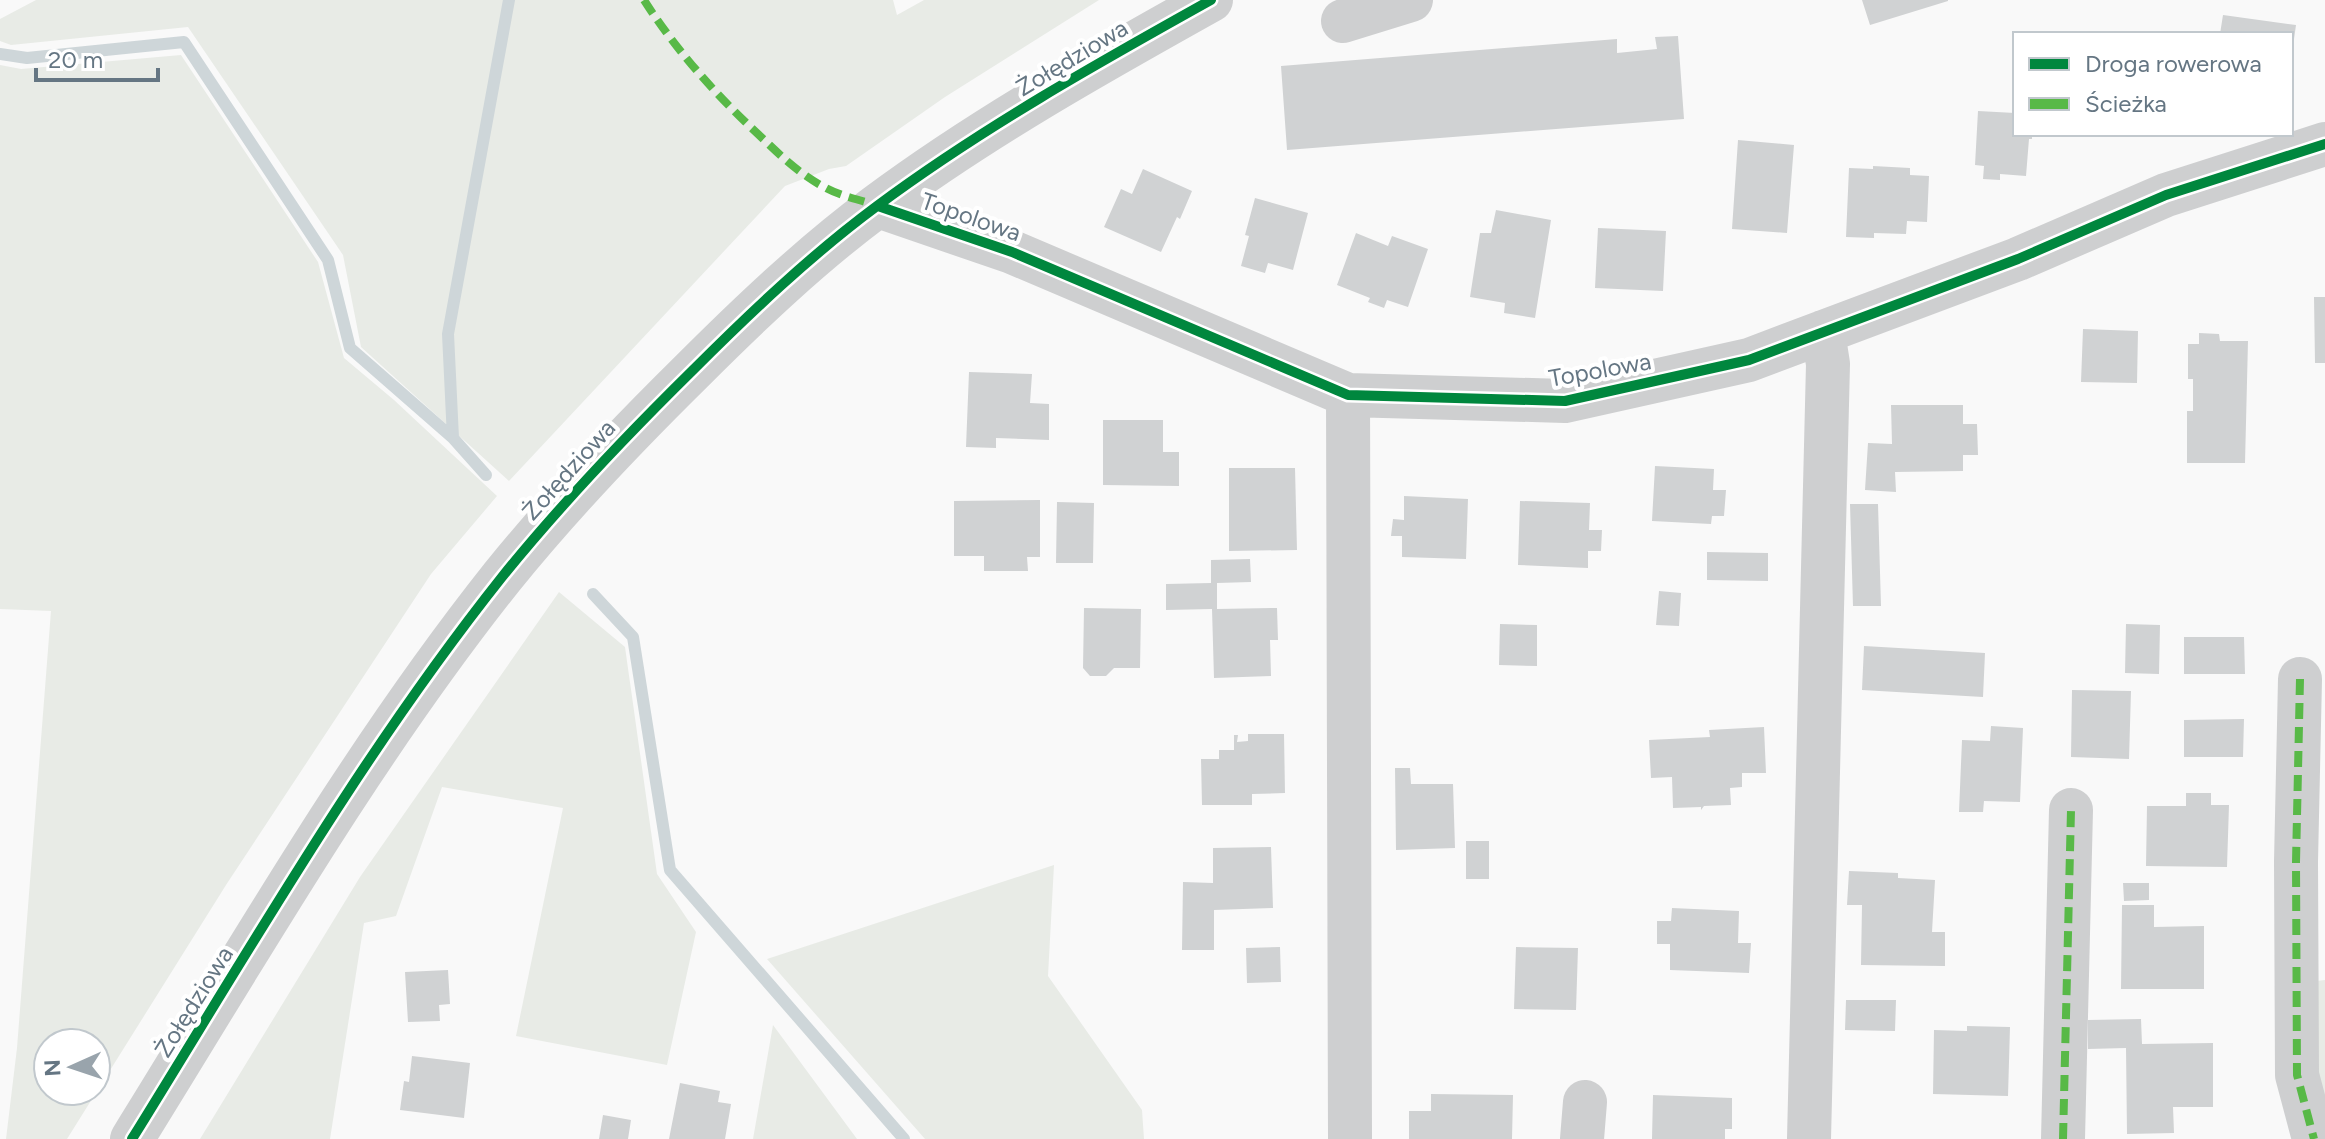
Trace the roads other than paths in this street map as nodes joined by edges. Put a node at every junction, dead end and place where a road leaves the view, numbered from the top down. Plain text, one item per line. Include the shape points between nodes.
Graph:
1 (1211, 0) edge
2 (1411, 0) edge
3 (1343, 21) dead end
4 (2325, 144) edge
5 (878, 206) junction
6 (1823, 332) junction
7 (1348, 395) junction
8 (2300, 679) dead end
9 (2071, 810) dead end
10 (132, 1139) edge
11 (1350, 1139) edge
12 (1809, 1139) edge
13 (2063, 1139) edge
14 (2314, 1139) edge

1 - 5 street, Żołędziowa via 1062,86
2 - 3 street
4 - 6 street, Topolowa via 2166,195 2018,259
5 - 7 street, Topolowa via 1012,252
5 - 10 street, Żołędziowa via 768,298 684,378 576,490 501,578 368,763
6 - 7 street, Topolowa via 1749,360 1565,401
6 - 12 street via 1828,364
7 - 11 street
8 - 14 street via 2297,1075
9 - 13 street

